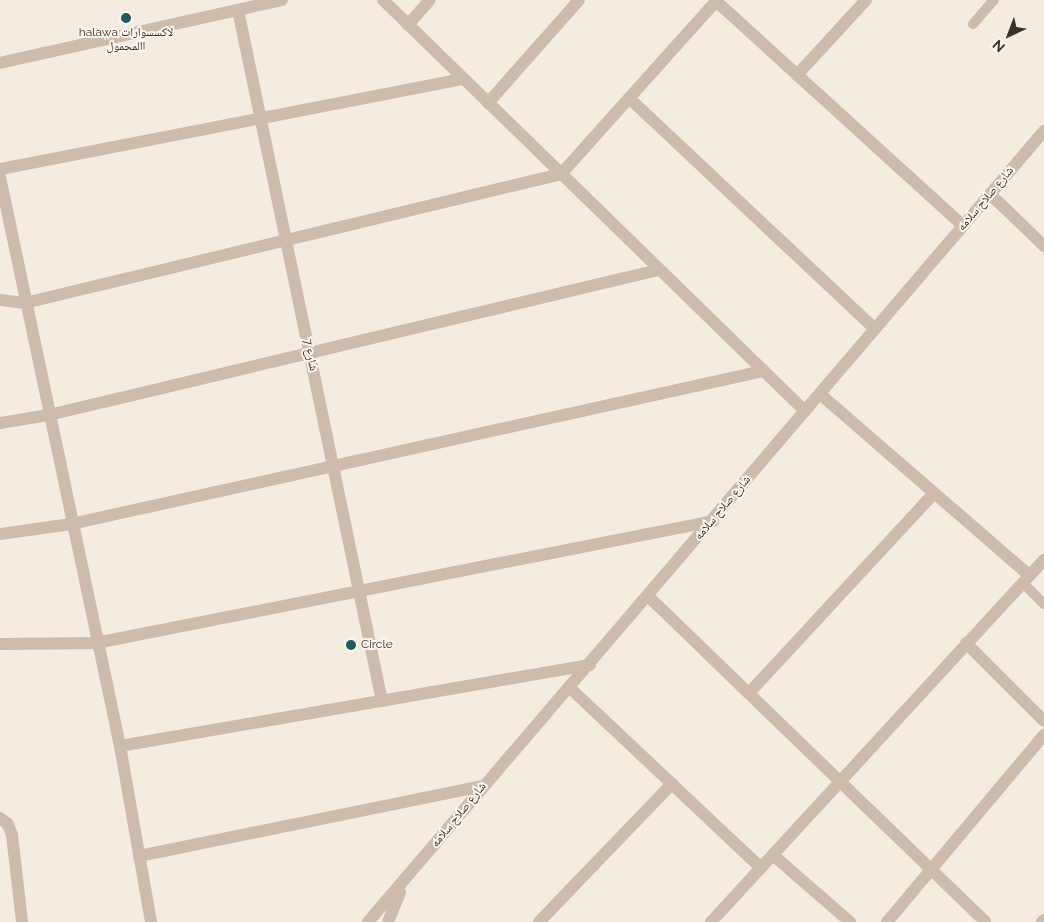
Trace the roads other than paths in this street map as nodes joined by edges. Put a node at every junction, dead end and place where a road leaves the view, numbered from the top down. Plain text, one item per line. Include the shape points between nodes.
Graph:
1 (282, 0) edge
2 (383, 0) edge
3 (430, 0) edge
4 (579, 0) edge
5 (866, 0) edge
6 (994, 0) edge
7 (716, 1) edge
8 (238, 10) junction
9 (973, 24) dead end
10 (408, 25) junction
11 (0, 63) edge
12 (797, 75) junction
13 (463, 79) junction
14 (629, 98) junction
15 (488, 103) junction
16 (261, 118) junction
17 (1044, 131) edge
18 (0, 169) edge
19 (561, 174) junction
20 (0, 177) edge
21 (990, 194) junction
22 (963, 226) junction
23 (286, 240) junction
24 (1044, 246) edge
25 (658, 270) junction
26 (0, 300) edge
27 (25, 303) junction
28 (875, 329) junction
29 (309, 353) junction
30 (763, 372) junction
31 (820, 394) junction
32 (806, 412) junction
33 (49, 415) junction
34 (0, 423) edge
35 (333, 466) junction
36 (934, 493) junction
37 (712, 521) junction
38 (72, 524) junction
39 (0, 534) edge
40 (1044, 560) edge
41 (1025, 578) junction
42 (359, 591) junction
43 (649, 597) junction
44 (1044, 604) edge
45 (96, 643) junction
46 (966, 643) junction
47 (0, 644) edge
48 (590, 665) junction
49 (569, 687) junction
50 (749, 693) junction
51 (382, 701) junction
52 (1044, 721) edge
53 (1044, 735) edge
54 (120, 746) junction
55 (840, 781) junction
56 (672, 784) junction
57 (482, 786) junction
58 (0, 818) edge
59 (773, 855) junction
60 (139, 856) junction
61 (761, 868) junction
62 (932, 868) junction
63 (403, 885) junction
64 (22, 922) edge
65 (151, 922) edge
66 (368, 922) edge
67 (388, 922) edge
68 (539, 922) edge
69 (711, 922) edge
70 (850, 922) edge
71 (887, 922) edge
72 (985, 922) edge

1 - 8 street
2 - 10 street
3 - 10 street
4 - 15 street
5 - 12 street
6 - 9 lane
7 - 12 street
7 - 14 street
8 - 11 street
8 - 16 street, شارع 7
10 - 13 street
12 - 22 street
13 - 15 street
13 - 16 street
14 - 19 street
14 - 28 street
15 - 19 street
16 - 18 street
16 - 23 street, شارع 7
17 - 21 street, شارع صلاح سلامه
19 - 23 street
19 - 25 street
20 - 27 street
21 - 22 street, شارع صلاح سلامه
21 - 24 street
22 - 28 street, شارع صلاح سلامه
23 - 27 street
23 - 29 street, شارع 7
25 - 29 street
25 - 30 street
26 - 27 street
27 - 33 street
28 - 31 street, شارع صلاح سلامه
29 - 33 street
29 - 35 street, شارع 7
30 - 32 street
30 - 35 street
31 - 32 street, شارع صلاح سلامه
31 - 36 street
32 - 37 street, شارع صلاح سلامه
33 - 34 street
33 - 38 street
35 - 38 street
35 - 42 street, شارع 7
36 - 41 street
36 - 50 street
37 - 42 street
37 - 43 street, شارع صلاح سلامه
38 - 39 street
38 - 45 street
40 - 41 street
41 - 44 lane
41 - 46 street
42 - 45 street
42 - 51 street, شارع 7
43 - 48 street, شارع صلاح سلامه
43 - 50 street
45 - 47 street
45 - 54 street
46 - 52 street
46 - 55 street
48 - 49 street, شارع صلاح سلامه
48 - 51 street
49 - 56 street
49 - 57 street, شارع صلاح سلامه
50 - 55 street
51 - 54 street
53 - 62 street
54 - 60 street
55 - 59 street
55 - 62 street
56 - 61 street
56 - 68 street
57 - 60 street
57 - 63 street, شارع صلاح سلامه
58 - 64 street via 7,823 12,835
59 - 61 street
59 - 70 street
60 - 65 street
61 - 69 street
62 - 71 street
62 - 72 street
63 - 66 street, شارع صلاح سلامه
63 - 67 street, شارع صلاح سلامه

